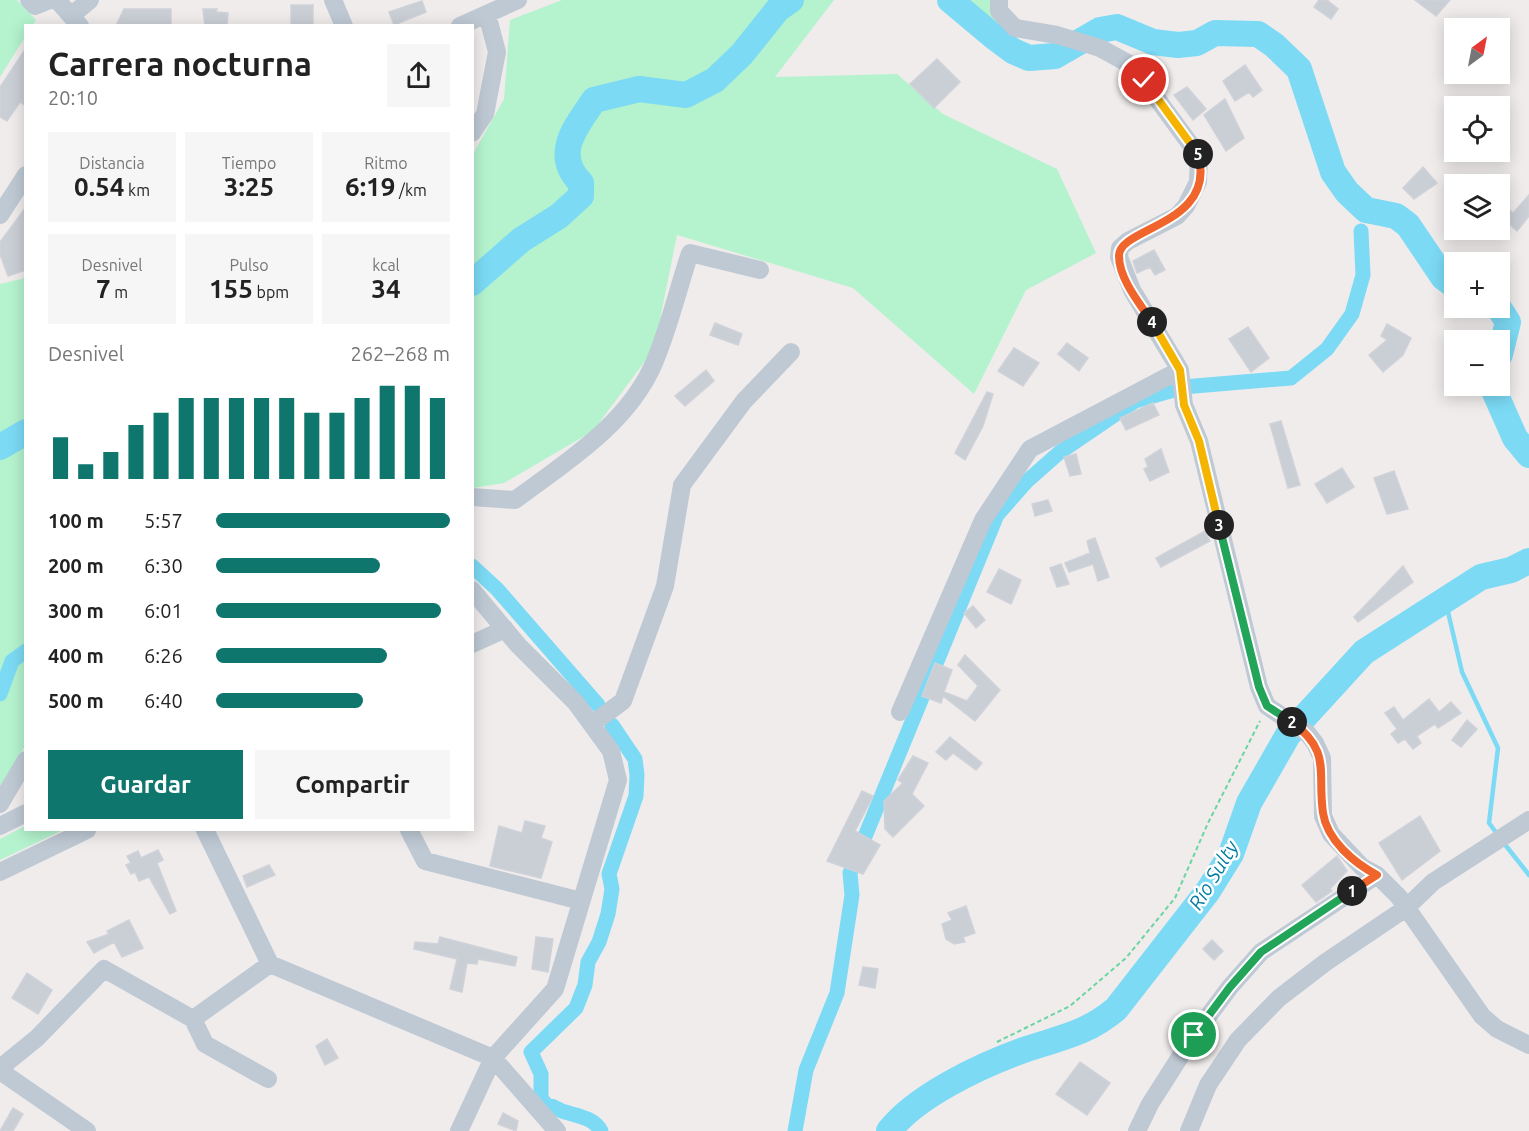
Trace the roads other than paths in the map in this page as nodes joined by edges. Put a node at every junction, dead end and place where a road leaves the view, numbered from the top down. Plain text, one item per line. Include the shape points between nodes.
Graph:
1 (29, 0) edge
2 (50, 0) edge
3 (57, 0) edge
4 (90, 0) edge
5 (333, 0) edge
6 (518, 0) edge
7 (999, 0) edge
8 (487, 14) junction
9 (76, 20) edge
10 (343, 24) edge
11 (464, 24) edge
12 (474, 130) edge
13 (24, 178) edge
14 (0, 215) edge
15 (760, 270) dead end
16 (791, 352) dead end
17 (1180, 370) junction
18 (474, 497) edge
19 (474, 593) edge
20 (505, 629) junction
21 (474, 643) edge
22 (900, 712) dead end
23 (592, 724) junction
24 (24, 763) edge
25 (0, 804) edge
26 (24, 814) edge
27 (1529, 820) edge
28 (0, 826) edge
29 (85, 831) edge
30 (205, 831) edge
31 (410, 831) edge
32 (0, 872) edge
33 (1377, 875) junction
34 (581, 901) junction
35 (1407, 908) junction
36 (270, 964) junction
37 (193, 1019) junction
38 (1529, 1045) edge
39 (493, 1058) junction
40 (0, 1069) edge
41 (268, 1079) dead end
42 (1140, 1125) edge
43 (87, 1131) edge
44 (459, 1131) edge
45 (557, 1131) edge
46 (1189, 1131) edge

1 - 2 street via 35,6
3 - 9 street
4 - 9 street
5 - 10 street
6 - 8 street
7 - 17 street via 999,11 1015,28 1100,48 1133,66 1199,156 1198,182 1186,206 1177,216 1128,241 1120,248 1119,257 1132,290
8 - 11 street
8 - 12 street via 498,52 485,114
13 - 14 street
15 - 18 street via 690,253 654,364 626,408 593,442 515,500
16 - 23 street via 744,401 682,485 665,586 623,701
17 - 22 street via 1030,449 983,520
17 - 33 street via 1184,405 1199,441 1259,687 1275,711 1308,734 1322,758 1323,816 1331,834 1362,867
19 - 20 street
20 - 21 street
20 - 23 street
23 - 34 street via 611,751 618,780
24 - 25 street
26 - 28 street
27 - 35 street via 1433,882
29 - 32 street
30 - 36 street
31 - 34 street via 425,861
33 - 35 street
33 - 42 street via 1261,952 1194,1035
34 - 39 street via 555,988
35 - 38 street via 1482,1016 1497,1029
35 - 46 street via 1288,991 1238,1040 1208,1085
36 - 37 street
36 - 39 street
37 - 40 street via 104,969 37,1038
37 - 41 street via 206,1044
39 - 44 street
39 - 45 street
40 - 43 street

